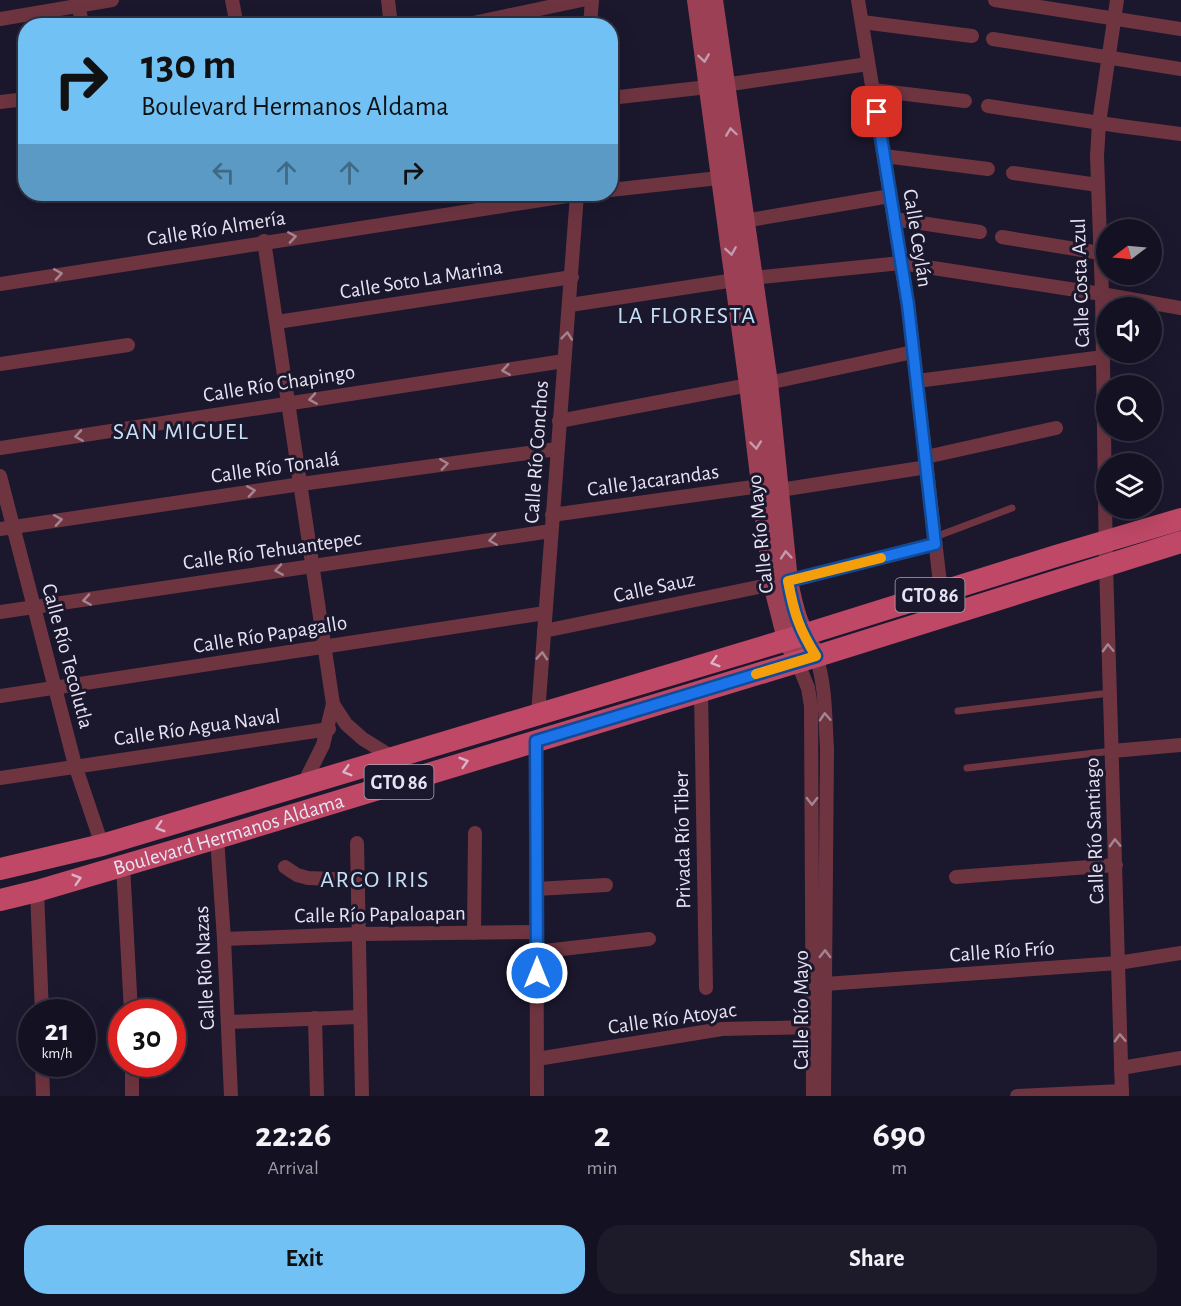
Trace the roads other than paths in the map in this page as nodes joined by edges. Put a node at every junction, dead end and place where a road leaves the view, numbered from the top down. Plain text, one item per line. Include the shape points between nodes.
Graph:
1 (112, 0) edge
2 (232, 0) edge
3 (388, 0) edge
4 (582, 0) edge
5 (592, 0) edge
6 (697, 0) edge
7 (713, 0) edge
8 (858, 0) edge
9 (995, 0) edge
10 (1117, 0) edge
11 (78, 3) edge
12 (522, 6) edge
13 (81, 18) edge
14 (235, 18) edge
15 (390, 18) edge
16 (484, 18) edge
17 (591, 18) edge
18 (0, 19) edge
19 (1114, 19) junction
20 (862, 22) junction
21 (1181, 29) edge
22 (972, 36) dead end
23 (993, 39) dead end
24 (1108, 58) junction
25 (868, 64) junction
26 (1181, 69) edge
27 (716, 86) junction
28 (873, 90) junction
29 (618, 97) edge
30 (18, 100) edge
31 (965, 101) dead end
32 (0, 102) edge
33 (988, 106) dead end
34 (1099, 123) junction
35 (1181, 134) edge
36 (884, 156) junction
37 (988, 170) dead end
38 (1012, 173) dead end
39 (728, 177) junction
40 (1098, 185) junction
41 (618, 189) edge
42 (890, 196) junction
43 (531, 201) edge
44 (577, 201) edge
45 (894, 219) junction
46 (1099, 219) edge
47 (744, 221) junction
48 (980, 232) dead end
49 (1002, 237) dead end
50 (264, 241) junction
51 (1096, 252) edge
52 (901, 263) junction
53 (572, 277) junction
54 (744, 279) junction
55 (0, 284) edge
56 (1102, 285) edge
57 (1102, 294) junction
58 (1102, 297) edge
59 (570, 305) junction
60 (1181, 308) edge
61 (277, 322) junction
62 (128, 345) dead end
63 (913, 352) junction
64 (1096, 358) edge
65 (564, 362) junction
66 (1103, 363) edge
67 (0, 364) edge
68 (917, 381) junction
69 (758, 384) junction
70 (289, 403) junction
71 (560, 421) junction
72 (1056, 428) dead end
73 (0, 448) edge
74 (557, 449) junction
75 (927, 462) junction
76 (0, 476) edge
77 (301, 484) junction
78 (760, 486) junction
79 (780, 490) junction
80 (1012, 508) dead end
81 (552, 515) junction
82 (1181, 519) edge
83 (6, 528) edge
84 (551, 531) junction
85 (935, 541) junction
86 (1106, 541) junction
87 (1181, 542) edge
88 (313, 565) junction
89 (1106, 565) junction
90 (781, 582) junction
91 (941, 592) junction
92 (34, 608) junction
93 (0, 612) edge
94 (545, 613) junction
95 (544, 631) junction
96 (795, 637) junction
97 (326, 647) junction
98 (807, 658) junction
99 (55, 689) junction
100 (700, 691) junction
101 (1110, 693) junction
102 (0, 696) edge
103 (333, 704) junction
104 (958, 711) dead end
105 (538, 714) junction
106 (329, 729) junction
107 (536, 741) junction
108 (1181, 745) edge
109 (812, 749) junction
110 (827, 749) junction
111 (1112, 751) junction
112 (392, 757) junction
113 (75, 765) junction
114 (967, 768) dead end
115 (0, 777) edge
116 (401, 782) junction
117 (304, 783) junction
118 (475, 833) dead end
119 (217, 838) junction
120 (357, 843) dead end
121 (102, 844) junction
122 (123, 865) junction
123 (1116, 865) junction
124 (4, 867) edge
125 (285, 867) dead end
126 (956, 877) dead end
127 (358, 880) junction
128 (606, 885) dead end
129 (536, 889) junction
130 (37, 891) junction
131 (0, 900) edge
132 (536, 932) junction
133 (474, 933) junction
134 (360, 934) junction
135 (224, 939) junction
136 (649, 939) dead end
137 (536, 952) junction
138 (1181, 953) edge
139 (1118, 963) junction
140 (825, 984) junction
141 (706, 988) dead end
142 (41, 999) edge
143 (130, 999) edge
144 (359, 1017) junction
145 (315, 1018) junction
146 (228, 1022) junction
147 (814, 1027) junction
148 (1181, 1058) edge
149 (537, 1059) junction
150 (1121, 1068) junction
151 (42, 1077) edge
152 (132, 1077) edge
153 (1122, 1093) edge
154 (43, 1096) edge
155 (132, 1096) edge
156 (231, 1096) edge
157 (317, 1096) edge
158 (362, 1096) edge
159 (537, 1096) edge
160 (813, 1096) edge
161 (824, 1096) edge
162 (1017, 1096) edge

1 - 11 street
2 - 14 street
3 - 15 street
4 - 12 street
5 - 17 street
6 -> 27 street, Calle Río Mayo
7 - 27 street, Calle Río Mayo
8 - 20 street, Calle Ceylán
9 - 19 street
10 - 19 street, Calle Costa Azul
11 - 13 street
11 - 18 street
12 - 16 street
19 - 21 street
19 - 24 street, Calle Costa Azul
20 - 22 street
20 - 25 street, Calle Ceylán
23 - 24 street
24 - 26 street
24 - 34 street, Calle Costa Azul
25 - 27 street
25 - 28 street, Calle Ceylán
27 - 29 street
27 - 39 street, Calle Río Mayo
28 - 31 street
28 - 36 street, Calle Ceylán
30 - 32 street
33 - 34 street
34 - 35 street
34 - 40 street, Calle Costa Azul
36 - 37 street
36 - 42 street, Calle Ceylán
38 - 40 street
39 - 41 street
39 - 47 street, Calle Río Mayo
39 -> 54 street, Calle Río Mayo
40 - 46 street, Calle Costa Azul
42 - 45 street, Calle Ceylán
42 - 47 street
50 -> 43 street, Calle Río Almería
44 - 53 street, Calle Río Conchos
45 - 48 street
45 - 52 street, Calle Ceylán
47 - 54 street, Calle Río Mayo
49 - 51 street
55 -> 50 street, Calle Río Almería
50 - 61 street
52 - 54 street
52 - 57 street
52 - 63 street, Calle Ceylán
53 - 59 street, Calle Río Conchos
53 - 61 street, Calle Soto La Marina
54 - 59 street
54 - 69 street, Calle Río Mayo
56 - 57 street, Calle Costa Azul
57 - 58 street, Calle Costa Azul
57 - 60 street
65 -> 59 street, Calle Río Conchos
61 - 70 street
62 - 67 street
63 - 68 street, Calle Ceylán
63 - 69 street
64 - 68 street
65 -> 70 street, Calle Río Chapingo
65 - 71 street, Calle Río Conchos
66 - 86 street, Calle Costa Azul
68 - 75 street, Calle Ceylán
69 - 71 street
69 -> 78 street, Calle Río Mayo
69 - 79 street, Calle Río Mayo
70 -> 73 street, Calle Río Chapingo
70 - 77 street
71 - 74 street, Calle Río Conchos
72 - 75 street
77 -> 74 street, Calle Río Tonalá
74 - 81 street, Calle Río Conchos
75 - 79 street
75 - 85 street, Calle Ceylán
76 - 83 street, Calle Río Tecolutla
83 -> 77 street, Calle Río Tonalá
77 - 88 street
78 - 81 street, Calle Jacarandas
78 - 90 street, Calle Río Mayo
90 -> 79 street, Calle Río Mayo
80 - 85 lane
81 - 84 street, Calle Río Conchos
82 - 86 main road, Boulevard Hermanos Aldama / GTO 86
83 - 92 street, Calle Río Tecolutla
84 -> 88 street, Calle Río Tehuantepec
84 - 94 street, Calle Río Conchos
85 - 90 street, Calle Sauz
85 - 91 street, Calle Ceylán
86 - 89 street, Calle Costa Azul
86 - 91 main road, Boulevard Hermanos Aldama / GTO 86
87 - 89 main road, Boulevard Hermanos Aldama / GTO 86
88 -> 92 street, Calle Río Tehuantepec
88 - 97 street
89 - 98 main road, Boulevard Hermanos Aldama / GTO 86
101 -> 89 street, Calle Río Santiago
90 - 95 street, Calle Sauz
90 - 96 street, Calle Río Mayo
91 - 96 main road, Boulevard Hermanos Aldama / GTO 86
92 - 93 street, Calle Río Tehuantepec
92 - 99 street, Calle Río Tecolutla
94 - 95 street, Calle Río Conchos
94 - 97 street, Calle Río Papagallo
105 -> 95 street, Calle Río Conchos
96 - 98 street, Calle Río Mayo
96 -> 105 main road, Boulevard Hermanos Aldama / GTO 86
97 - 99 street, Calle Río Papagallo
97 - 103 street
98 - 100 main road, Boulevard Hermanos Aldama / GTO 86
98 - 109 street, Calle Río Mayo
110 -> 98 street, Calle Río Mayo via 821,672
99 - 102 street, Calle Río Papagallo
99 - 113 street, Calle Río Tecolutla
100 - 107 main road, Boulevard Hermanos Aldama / GTO 86
100 - 141 street, Privada Río Tiber
101 - 104 lane
101 - 111 street, Calle Río Santiago
103 - 106 street
103 - 112 street via 346,724
105 - 112 main road, Boulevard Hermanos Aldama / GTO 86
106 - 113 street, Calle Río Agua Naval
106 - 117 street
116 -> 107 main road, Boulevard Hermanos Aldama / GTO 86
107 - 129 street
108 - 111 street
109 - 110 street
109 -> 147 street, Calle Río Mayo
140 -> 110 street, Calle Río Mayo
111 - 114 lane
123 -> 111 street, Calle Río Santiago
112 - 116 street
112 -> 117 main road, Boulevard Hermanos Aldama / GTO 86
113 - 115 street, Calle Río Agua Naval
113 - 121 street, Calle Río Tecolutla
116 - 119 main road, Boulevard Hermanos Aldama / GTO 86
117 -> 121 main road, Boulevard Hermanos Aldama / GTO 86
118 - 133 street
119 - 122 main road, Boulevard Hermanos Aldama / GTO 86
119 - 135 street, Calle Río Nazas
120 - 127 street
121 - 124 main road, Boulevard Hermanos Aldama / GTO 86
130 -> 122 main road, Boulevard Hermanos Aldama / GTO 86
122 - 143 street
123 - 126 street
123 - 139 street, Calle Río Santiago
125 - 127 street via 308,878
127 - 134 street
128 - 129 street
129 - 132 street
130 - 131 main road, Boulevard Hermanos Aldama / GTO 86
130 - 142 street
132 - 133 street, Calle Río Papaloapan
132 - 137 street
133 - 134 street, Calle Río Papaloapan
134 - 135 street, Calle Río Papaloapan
134 - 144 street
135 - 146 street, Calle Río Nazas
136 - 137 street
137 - 149 street
138 - 139 street, Calle Río Frío
139 - 140 street, Calle Río Frío
150 -> 139 street, Calle Río Santiago
140 - 161 street, Calle Río Mayo
144 - 145 street
144 - 158 street
145 - 146 street
145 - 157 street
146 - 156 street, Calle Río Nazas
147 - 149 street, Calle Río Atoyac via 722,1029
147 - 160 street, Calle Río Mayo
148 - 150 street
149 - 159 street
150 - 153 street, Calle Río Santiago
151 - 154 street
152 - 155 street
153 - 162 street

